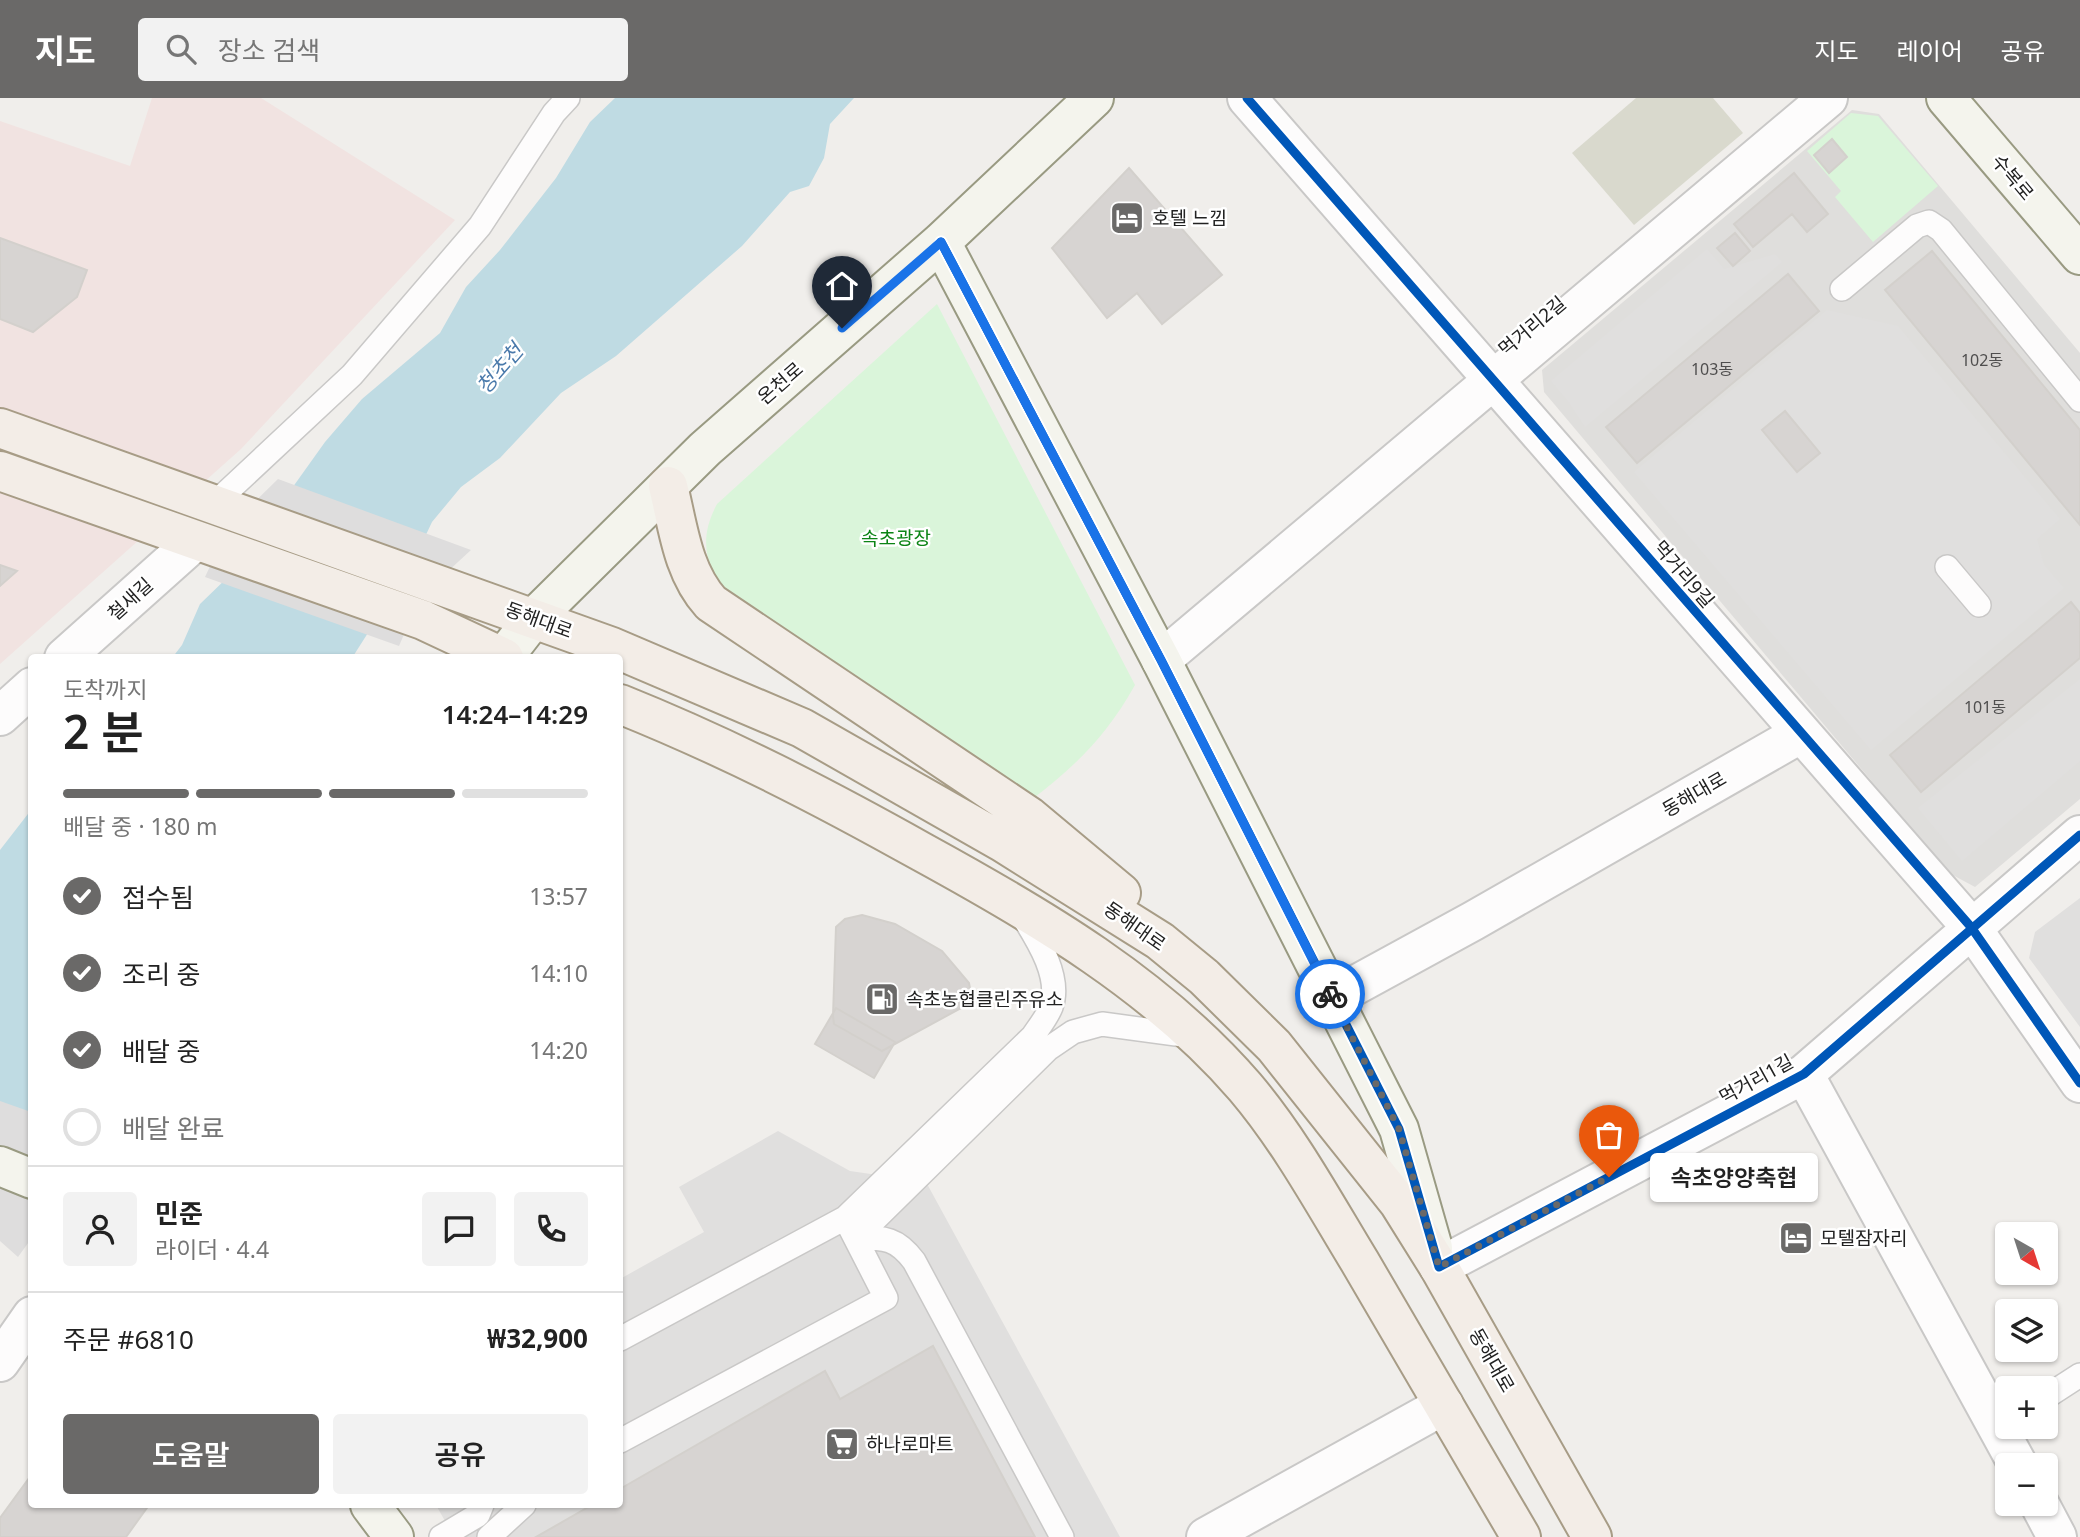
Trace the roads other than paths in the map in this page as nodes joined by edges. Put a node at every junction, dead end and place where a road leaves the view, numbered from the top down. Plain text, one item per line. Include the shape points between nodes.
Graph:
1 (568, 98) edge
2 (1094, 98) edge
3 (1247, 98) edge
4 (1828, 98) edge
5 (1946, 98) edge
6 (941, 242) junction
7 (2080, 255) edge
8 (1842, 289) dead end
9 (1493, 382) junction
10 (2080, 400) edge
11 (0, 428) edge
12 (0, 471) edge
13 (668, 486) junction
14 (224, 508) junction
15 (201, 543) junction
16 (1947, 567) dead end
17 (1979, 606) dead end
18 (534, 618) junction
19 (69, 654) edge
20 (495, 654) edge
21 (507, 654) edge
22 (1161, 660) junction
23 (28, 691) edge
24 (623, 705) edge
25 (0, 716) edge
26 (1800, 734) junction
27 (2080, 835) edge
28 (1015, 903) junction
29 (1971, 927) junction
30 (1204, 977) junction
31 (1332, 998) junction
32 (1198, 1037) junction
33 (1804, 1074) junction
34 (2080, 1083) edge
35 (850, 1228) junction
36 (1439, 1267) junction
37 (28, 1322) edge
38 (623, 1338) edge
39 (0, 1362) edge
40 (2080, 1375) edge
41 (2058, 1389) edge
42 (1444, 1405) junction
43 (1995, 1412) edge
44 (623, 1439) edge
45 (372, 1508) edge
46 (481, 1508) edge
47 (521, 1508) edge
48 (2046, 1516) edge
49 (394, 1537) edge
50 (441, 1537) edge
51 (489, 1537) edge
52 (1062, 1537) edge
53 (1206, 1537) edge
54 (1521, 1537) edge
55 (1592, 1537) edge
56 (2057, 1537) edge

1 - 14 lane via 480,226 352,375
2 - 6 street, 온천로
3 - 9 street, 먹거리9길
4 - 9 street, 먹거리2길
5 - 7 street, 수복로
6 - 13 street, 온천로
6 - 22 street
8 - 10 lane via 1916,226 1929,222 1941,230
9 - 22 street, 먹거리2길
9 - 26 street, 먹거리9길
11 - 14 main road
12 - 15 main road
13 - 18 street, 온천로
13 - 30 main road via 687,564 711,603 1030,817 1101,875
14 - 18 main road, 동해대로
15 - 19 street, 철새길
15 - 20 main road via 423,620
16 - 17 lane
18 - 21 street, 온천로
18 - 30 main road, 동해대로 via 802,728 1113,909
22 - 31 street
23 - 25 street
24 - 28 main road via 784,776
26 - 29 street, 먹거리9길
26 - 31 street, 동해대로
27 - 29 street, 먹거리1길
28 - 32 main road via 1103,961
28 - 35 lane via 1042,947 1052,974 1052,1006 1033,1036
29 - 33 street, 먹거리1길
29 - 34 street, 먹거리9길
30 - 36 main road, 동해대로 via 1274,1046 1338,1123 1399,1203
31 - 36 street via 1399,1129
32 - 35 lane via 1102,1024 1073,1032 1048,1049
32 - 42 main road via 1247,1090 1286,1143
33 - 36 street, 먹거리1길
33 - 43 street
35 - 38 lane
35 - 44 lane via 886,1298
35 - 52 lane via 901,1244 914,1261
36 - 55 main road, 동해대로
37 - 39 street
40 - 41 lane
42 - 53 street
42 - 54 main road
45 - 49 street
46 - 50 lane via 478,1515
47 - 51 lane
48 - 56 street

